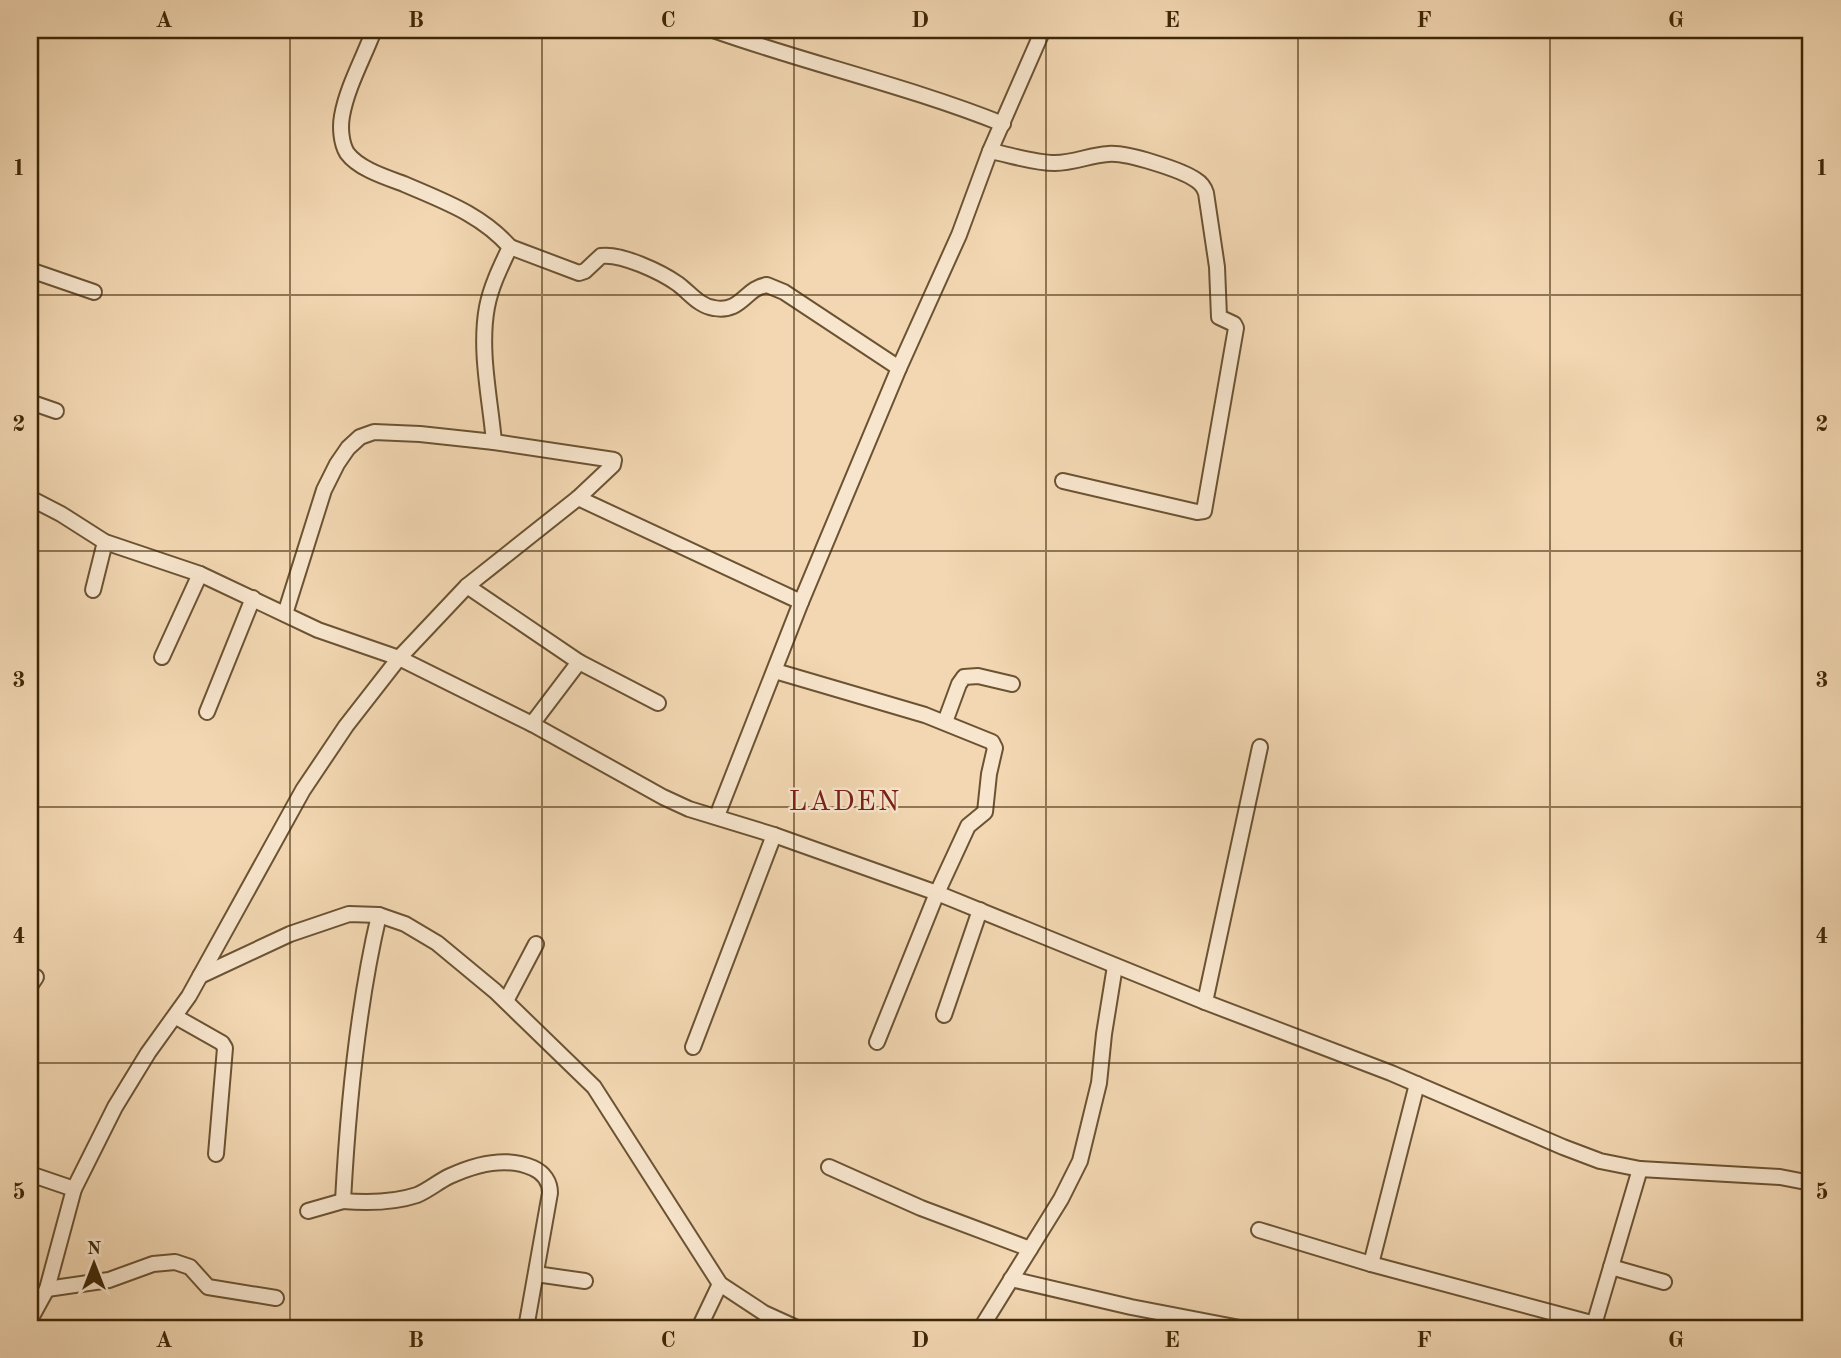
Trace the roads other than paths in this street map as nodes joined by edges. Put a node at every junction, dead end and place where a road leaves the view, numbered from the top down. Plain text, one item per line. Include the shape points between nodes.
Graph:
1 (374, 30) edge
2 (713, 30) edge
3 (1043, 30) edge
4 (1003, 124) junction
5 (990, 151) junction
6 (510, 247) junction
7 (30, 270) edge
8 (94, 292) dead end
9 (899, 368) junction
10 (30, 402) edge
11 (56, 411) dead end
12 (494, 442) junction
13 (1063, 481) dead end
14 (30, 498) edge
15 (578, 498) junction
16 (105, 542) junction
17 (200, 574) junction
18 (467, 586) junction
19 (93, 590) dead end
20 (253, 598) junction
21 (801, 602) junction
22 (285, 614) junction
23 (162, 657) dead end
24 (399, 658) junction
25 (579, 662) junction
26 (775, 671) junction
27 (1012, 684) dead end
28 (658, 703) dead end
29 (207, 712) dead end
30 (945, 722) junction
31 (532, 724) junction
32 (1260, 747) dead end
33 (717, 816) junction
34 (774, 835) junction
35 (937, 893) junction
36 (980, 910) junction
37 (379, 915) junction
38 (536, 944) dead end
39 (1115, 965) junction
40 (199, 977) junction
41 (506, 1001) junction
42 (1205, 1002) junction
43 (944, 1015) dead end
44 (176, 1017) junction
45 (877, 1041) dead end
46 (692, 1047) dead end
47 (1417, 1084) junction
48 (216, 1154) dead end
49 (829, 1167) dead end
50 (1640, 1169) junction
51 (30, 1174) edge
52 (1811, 1183) edge
53 (74, 1189) junction
54 (343, 1201) junction
55 (308, 1211) dead end
56 (1259, 1230) dead end
57 (1030, 1249) junction
58 (1371, 1264) junction
59 (1611, 1267) junction
60 (536, 1274) junction
61 (1011, 1279) junction
62 (585, 1281) dead end
63 (1664, 1282) dead end
64 (720, 1284) junction
65 (47, 1289) junction
66 (276, 1298) dead end
67 (30, 1320) edge
68 (1594, 1326) edge
69 (526, 1328) edge
70 (699, 1328) edge
71 (797, 1328) edge
72 (981, 1328) edge
73 (1240, 1328) edge

1 - 6 street via 342,116 346,152 374,172 470,213
2 - 4 street via 953,104
3 - 4 street
4 - 5 street
5 - 9 street via 959,235
5 - 13 street via 1051,163 1112,153 1195,179 1206,193 1219,317 1236,328 1204,511
6 - 9 street via 579,273 599,257 618,256 675,282 713,308 732,308 767,285
6 - 12 street via 486,309
7 - 8 street
9 - 21 street
10 - 11 street
12 - 15 street via 613,459 613,465
12 - 22 street via 420,433 374,432 360,437 337,464 324,490
14 - 16 street
15 - 18 street
15 - 21 street
16 - 17 street
16 - 19 street
17 - 20 street
17 - 23 street
18 - 24 street
18 - 25 street
20 - 22 street
20 - 29 street
21 - 26 street
22 - 24 street
24 - 31 street
24 - 40 street via 303,790
25 - 28 street
25 - 31 street
26 - 30 street
26 - 33 street
27 - 30 street via 964,677
30 - 35 street via 992,742 995,751 985,812 968,826
31 - 33 street via 663,797
32 - 42 street
33 - 34 street
34 - 35 street
34 - 46 street
35 - 36 street
35 - 45 street
36 - 39 street
36 - 43 street
37 - 40 street via 349,914 290,934
37 - 41 street via 436,943
37 - 54 street via 358,1034
38 - 41 street
39 - 42 street
39 - 57 street via 1099,1083 1080,1161
40 - 44 street
41 - 64 street via 594,1087
42 - 47 street
44 - 48 street via 225,1048
44 - 53 street via 115,1107
47 - 50 street via 1563,1147
47 - 58 street
49 - 57 street
50 - 52 street
50 - 59 street
51 - 53 street
53 - 65 street
54 - 55 street
54 - 60 street via 394,1201 419,1194 479,1164 527,1166 540,1171 550,1188
56 - 58 street
57 - 61 street
58 - 68 street
59 - 63 street
59 - 68 street
60 - 62 street
60 - 69 street
61 - 72 street
61 - 73 street
64 - 70 street
64 - 71 street
65 - 66 street via 108,1280 153,1264 175,1262 190,1268 208,1287
65 - 67 street

